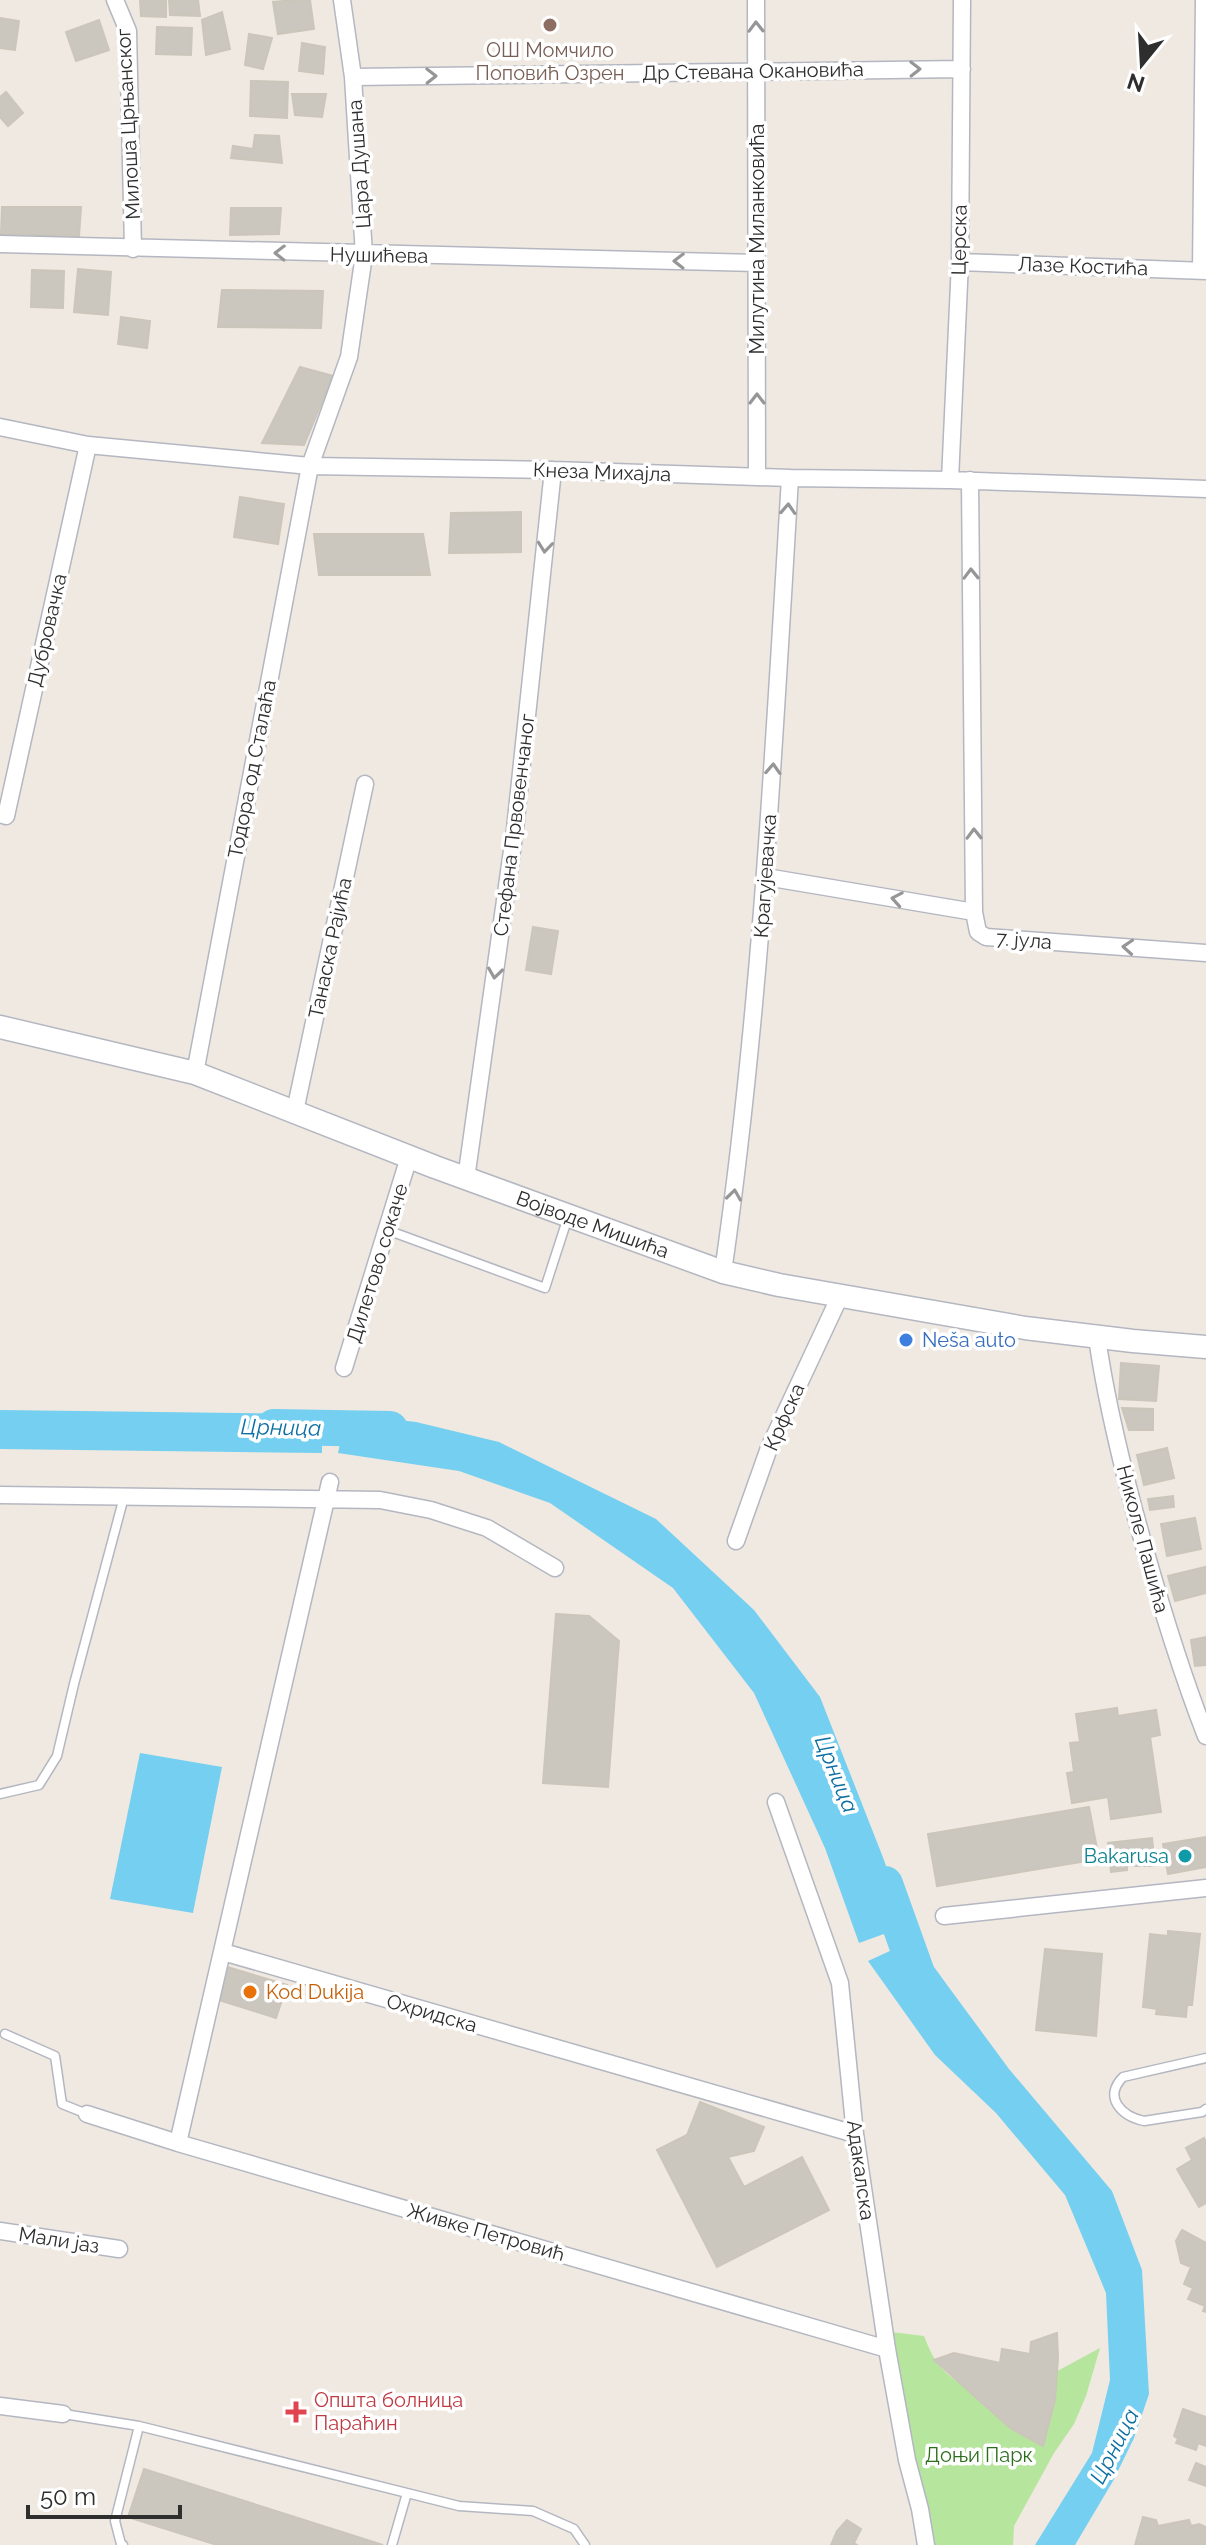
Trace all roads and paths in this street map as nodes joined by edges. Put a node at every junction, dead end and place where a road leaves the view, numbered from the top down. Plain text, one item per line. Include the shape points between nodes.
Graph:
1 (115, 0) edge
2 (342, 0) edge
3 (756, 0) edge
4 (962, 0) edge
5 (1204, 0) edge
6 (962, 69) junction
7 (757, 71) junction
8 (353, 77) junction
9 (0, 244) edge
10 (133, 249) junction
11 (364, 255) junction
12 (960, 262) junction
13 (757, 263) junction
14 (1203, 271) edge
15 (0, 427) edge
16 (88, 445) junction
17 (310, 466) junction
18 (553, 470) junction
19 (757, 477) junction
20 (790, 478) junction
21 (950, 480) junction
22 (970, 480) junction
23 (1206, 489) edge
24 (365, 784) dead end
25 (3, 815) edge
26 (766, 877) junction
27 (974, 912) junction
28 (1206, 953) edge
29 (0, 1027) edge
30 (195, 1073) junction
31 (295, 1111) junction
32 (409, 1157) junction
33 (466, 1179) junction
34 (569, 1216) junction
35 (387, 1230) junction
36 (723, 1272) junction
37 (840, 1296) junction
38 (1097, 1337) junction
39 (1206, 1347) edge
40 (344, 1368) dead end
41 (330, 1482) dead end
42 (0, 1495) edge
43 (124, 1497) junction
44 (326, 1500) junction
45 (736, 1541) dead end
46 (555, 1568) dead end
47 (1206, 1736) edge
48 (0, 1794) edge
49 (776, 1802) dead end
50 (1206, 1888) edge
51 (944, 1916) dead end
52 (223, 1952) junction
53 (5, 2034) dead end
54 (1206, 2058) edge
55 (1206, 2109) edge
56 (87, 2114) joint
57 (855, 2134) junction
58 (178, 2143) junction
59 (0, 2231) edge
60 (119, 2249) dead end
61 (887, 2349) junction
62 (0, 2406) edge
63 (63, 2414) joint
64 (139, 2426) junction
65 (407, 2493) junction
66 (123, 2545) edge
67 (392, 2545) edge
68 (585, 2545) edge
69 (926, 2545) edge

1 - 10 street, Милоша Црњанског via 128,31
2 - 8 street, Цара Душана
7 -> 3 street, Милутина Миланковића
4 - 6 street, Церска
5 - 14 street
7 -> 6 street, Др Стевана Окановића
6 - 12 street, Церска
8 -> 7 street, Др Стевана Окановића
7 - 13 street, Милутина Миланковића
8 - 11 street, Цара Душана
9 - 10 street, Нушићева
11 -> 10 street, Нушићева
13 -> 11 street, Нушићева
11 - 17 street, Цара Душана via 349,357
12 - 14 street, Лазе Костића
12 - 21 street, Церска
19 -> 13 street, Милутина Миланковића
15 - 16 street, Кнеза Михајла
16 - 17 street, Кнеза Михајла
16 - 25 street, Дубровачка
17 - 18 street, Кнеза Михајла
17 - 30 street, Тодора од Сталаћа
18 - 19 street, Кнеза Михајла
18 -> 33 street, Стефана Првовенчаног via 515,829
19 - 20 street, Кнеза Михајла
20 - 21 street, Кнеза Михајла
26 -> 20 street, Крагујевачка
21 - 22 street, Кнеза Михајла
22 - 23 street, Кнеза Михајла
27 -> 22 street
24 - 31 street, Танаска Рајића
27 -> 26 street, 7. јула
36 -> 26 street, Крагујевачка via 747,1093
28 -> 27 street, 7. јула via 986,937 978,932
29 - 30 main road, Војводе Мишића
30 - 31 main road, Војводе Мишића
31 - 32 main road, Војводе Мишића
32 - 33 main road, Војводе Мишића
32 - 35 street, Дилетово сокаче
33 - 34 main road, Војводе Мишића
34 - 35 lane via 545,1288
34 - 36 main road, Војводе Мишића
35 - 40 street, Дилетово сокаче
36 - 37 main road, Војводе Мишића
37 - 38 main road, Војводе Мишића
37 - 45 street, Крфска via 769,1448
38 - 39 main road, Војводе Мишића
38 - 47 street, Николе Пашића via 1107,1404 1147,1559
41 - 44 street
42 - 43 street
43 - 44 street
43 - 48 lane via 57,1756 39,1785
44 - 46 street via 380,1500 431,1510 487,1528
44 - 52 street
49 - 57 street, Адакалска via 840,1983
50 - 51 street
52 - 57 street, Охридска
52 - 58 street
53 - 56 lane via 55,2056 62,2104
54 - 55 lane via 1123,2077 1114,2096 1122,2111 1144,2121
56 - 58 street, Живке Петровић
57 - 61 street, Адакалска
58 - 61 street, Живке Петровић
59 - 60 street, Мали јаз
61 - 69 street, Адакалска
62 - 63 street
63 - 64 lane
64 - 65 lane
64 - 66 lane via 115,2521
65 - 67 lane
65 - 68 lane via 459,2506 533,2511 574,2529

